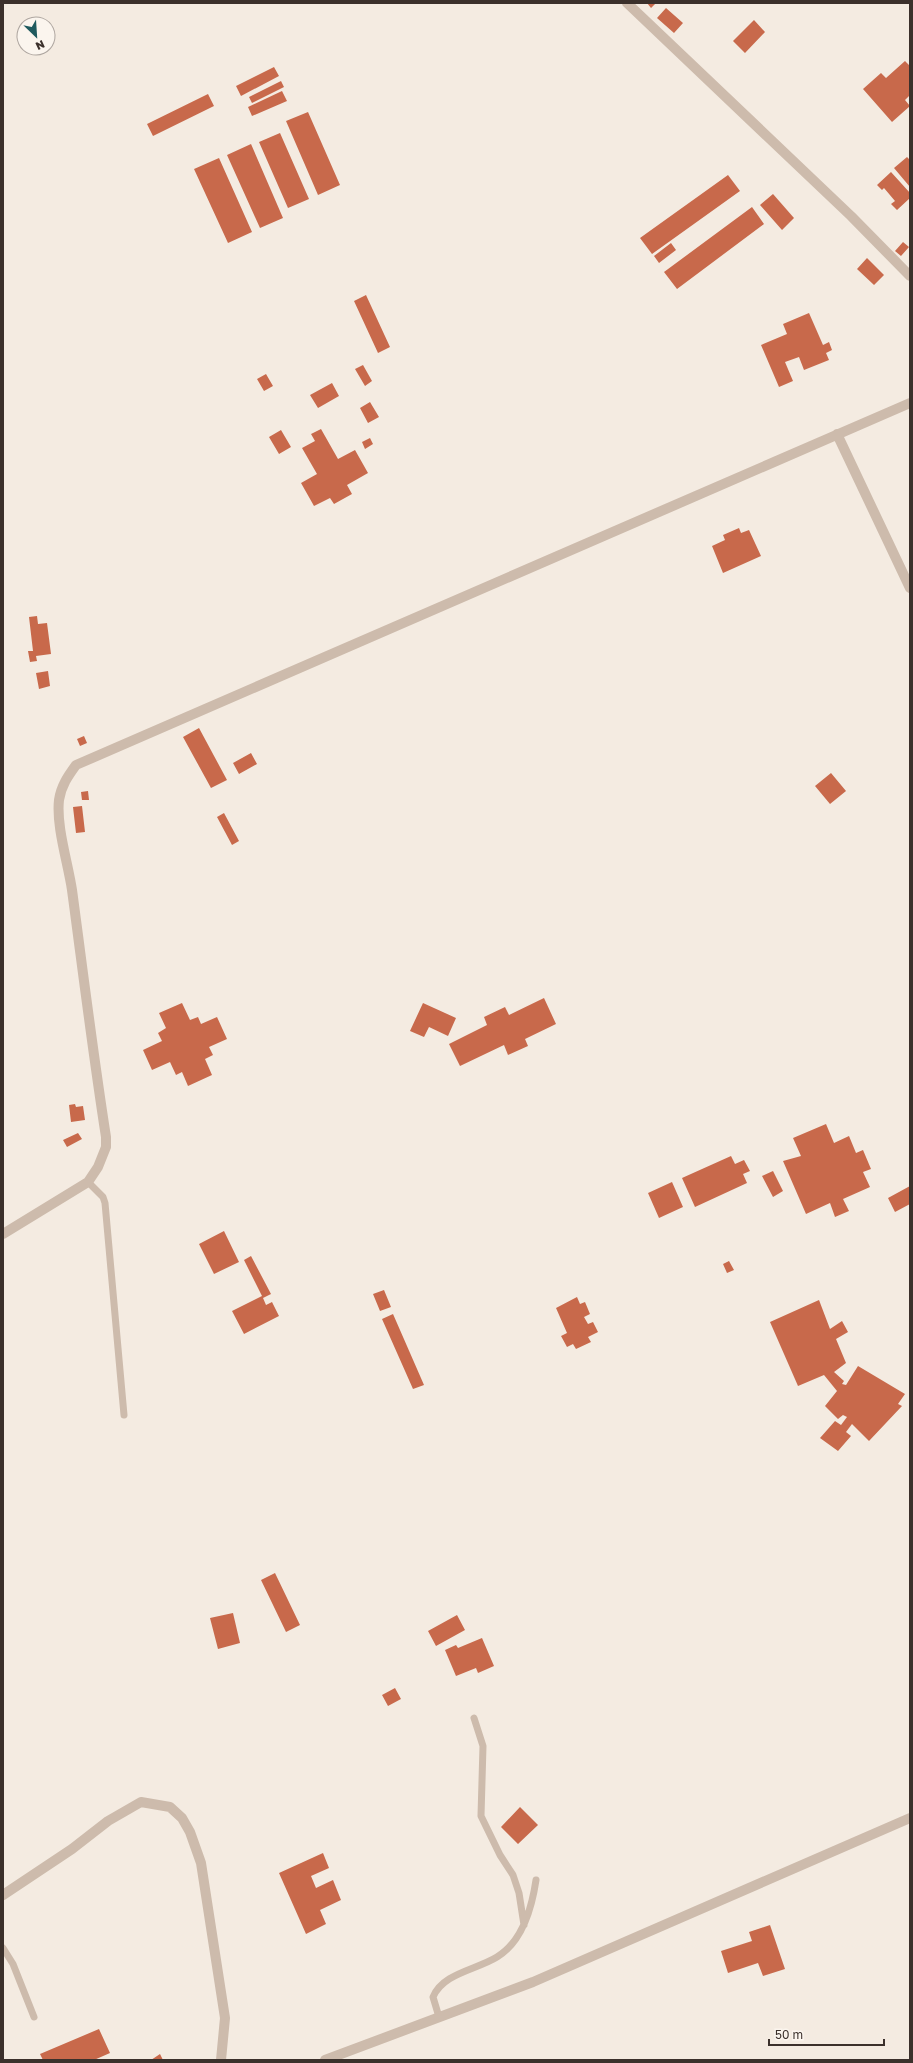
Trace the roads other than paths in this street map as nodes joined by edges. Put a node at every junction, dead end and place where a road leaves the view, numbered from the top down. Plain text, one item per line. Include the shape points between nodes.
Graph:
1 (627, 3) edge
2 (910, 276) edge
3 (910, 403) edge
4 (837, 434) junction
5 (910, 588) edge
6 (88, 1182) junction
7 (3, 1234) edge
8 (124, 1416) dead end
9 (474, 1718) dead end
10 (910, 1818) edge
11 (536, 1880) dead end
12 (3, 1895) edge
13 (524, 1925) junction
14 (3, 1948) edge
15 (34, 2017) dead end
16 (439, 2017) junction
17 (221, 2060) edge
18 (325, 2060) edge

1 - 2 street via 851,216
3 - 4 street
4 - 5 street
4 - 6 street via 76,764 64,782 59,800 61,830 106,1137 106,1147 98,1167
6 - 7 street
6 - 8 lane via 103,1197 105,1203
9 - 13 lane via 483,1746 481,1816 500,1855 513,1874
10 - 16 street via 533,1982
11 - 13 lane via 532,1904
12 - 17 street via 72,1849 108,1821 141,1802 170,1807 185,1823 201,1863 225,2018
13 - 16 lane via 504,1952 439,1986 433,1997
14 - 15 lane via 16,1970
16 - 18 street

